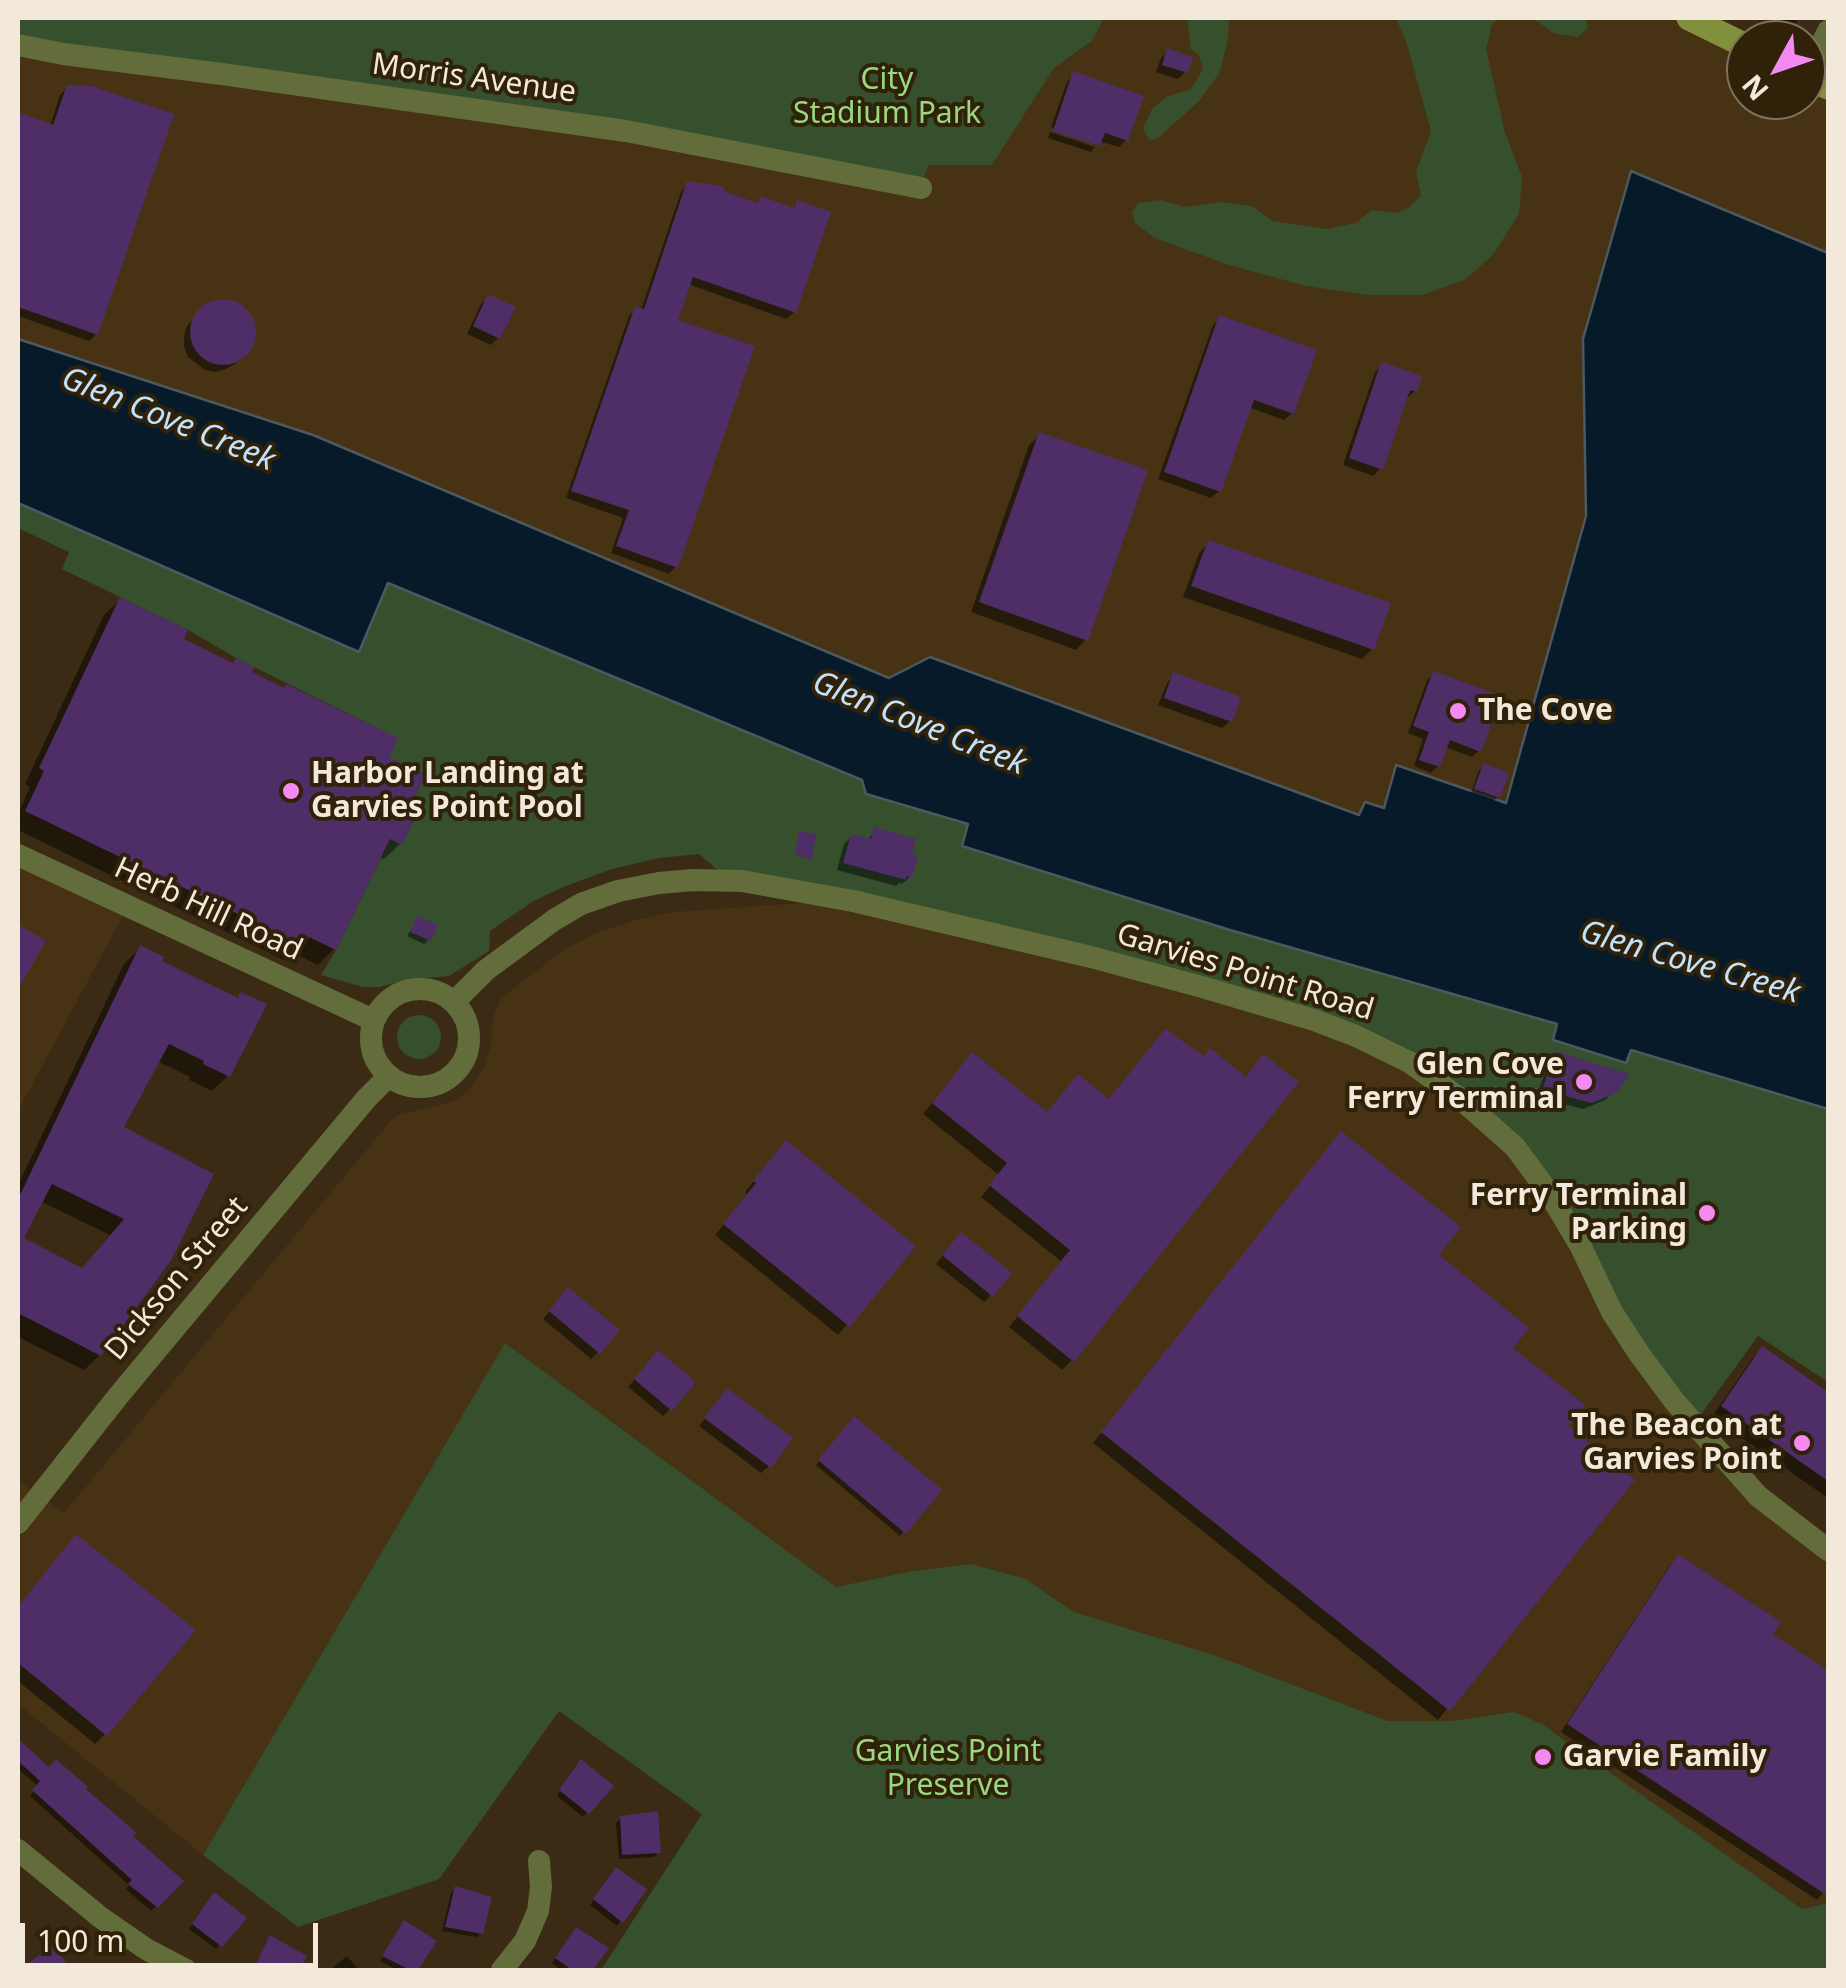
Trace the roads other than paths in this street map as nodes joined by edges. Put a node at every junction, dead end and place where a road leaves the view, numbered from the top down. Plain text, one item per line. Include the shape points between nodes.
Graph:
1 (1689, 18) edge
2 (1726, 36) edge
3 (18, 45) edge
4 (920, 188) dead end
5 (18, 855) edge
6 (454, 1002) junction
7 (373, 1020) junction
8 (388, 1077) junction
9 (18, 1523) edge
10 (1828, 1550) edge
11 (18, 1850) edge
12 (539, 1862) dead end
13 (186, 1970) edge
14 (502, 1970) edge

1 - 2 main road
3 - 4 street, Morris Avenue via 626,130
5 - 7 street, Herb Hill Road
6 - 7 street via 412,989 382,1005
6 - 8 street via 464,1015 469,1049 451,1077 420,1088
6 - 10 street, Garvies Point Road via 486,970 581,904 659,882 742,881 1090,957 1356,1036 1410,1062 1515,1148 1549,1193 1612,1312 1675,1402 1758,1496
7 - 8 street via 372,1052
8 - 9 street, Dickson Street
11 - 13 street via 100,1917
12 - 14 street via 538,1911

